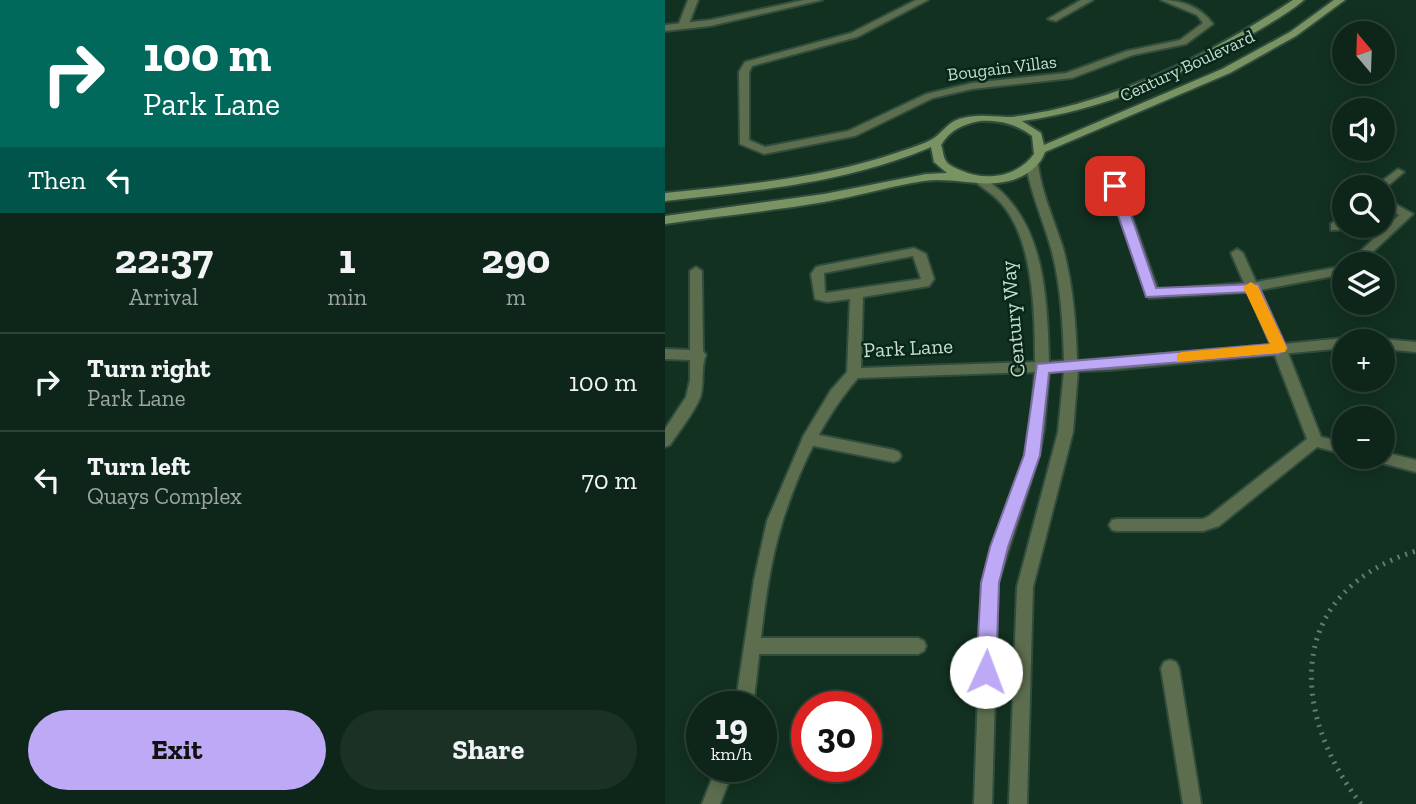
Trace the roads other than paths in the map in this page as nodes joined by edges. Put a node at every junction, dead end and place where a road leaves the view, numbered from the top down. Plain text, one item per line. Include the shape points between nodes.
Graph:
1 (693, 0) edge
2 (817, 0) edge
3 (923, 0) edge
4 (1089, 0) edge
5 (1165, 0) edge
6 (1299, 0) edge
7 (1340, 0) edge
8 (1053, 19) dead end
9 (684, 26) junction
10 (665, 27) edge
11 (1009, 119) junction
12 (938, 139) junction
13 (1041, 150) junction
14 (1032, 165) junction
15 (1398, 172) dead end
16 (1394, 175) edge
17 (962, 176) junction
18 (978, 179) junction
19 (1115, 186) dead end
20 (665, 197) edge
21 (1395, 206) edge
22 (665, 220) edge
23 (1395, 225) edge
24 (1381, 238) edge
25 (1366, 252) edge
26 (1237, 253) dead end
27 (696, 271) dead end
28 (1332, 272) edge
29 (1253, 287) junction
30 (857, 294) junction
31 (1332, 344) edge
32 (1395, 345) edge
33 (1416, 347) edge
34 (1279, 348) junction
35 (665, 354) edge
36 (699, 355) junction
37 (1070, 367) junction
38 (1042, 368) junction
39 (854, 373) junction
40 (809, 439) junction
41 (665, 441) edge
42 (1315, 441) junction
43 (1332, 445) edge
44 (894, 456) dead end
45 (1395, 461) edge
46 (1416, 466) edge
47 (1117, 524) dead end
48 (754, 646) junction
49 (918, 646) dead end
50 (1170, 668) dead end
51 (747, 691) edge
52 (720, 782) edge
53 (711, 804) edge
54 (983, 804) edge
55 (1018, 804) edge
56 (1192, 804) edge

1 - 9 street
2 - 9 street
3 - 5 street, Bougain Villas via 855,35 748,64 742,138 747,146 764,151 861,131 952,90 1068,76 1123,55 1183,42 1209,22 1200,13
4 - 8 street
6 - 11 main road, Century Boulevard via 1205,55 1149,80 1071,109
7 - 13 main road, Century Boulevard via 1293,34 1226,71
9 - 10 street
11 - 12 main road via 964,121
11 - 13 main road via 1034,132
12 - 17 main road via 935,150 940,162
12 - 20 main road via 894,159 857,168
13 - 14 main road
14 - 18 main road via 1009,176
14 - 37 street via 1038,202 1060,261
15 - 16 street
17 - 18 main road
17 - 22 main road via 926,177 824,198
18 - 38 street, Century Way via 1003,198 1024,231 1035,271
19 - 29 street via 1151,294
21 - 23 street via 1407,214
24 - 25 street
26 - 29 street
27 - 36 street
28 - 29 street
29 - 34 street
30 - 30 street via 927,282 920,254 823,269 817,274 823,299
30 - 39 street
31 - 34 street, Park Lane
32 - 33 street
34 - 37 street, Park Lane
34 - 42 street
35 - 36 street
36 - 41 street via 693,398
37 - 38 street, Park Lane
37 - 55 street via 1061,462 1025,587
38 - 39 street, Park Lane
38 - 54 street, Century Way via 1032,455 990,583
39 - 40 street, Park Lane
40 - 44 street
40 - 48 street, Park Lane via 770,540
42 - 43 street
42 - 47 street via 1214,521 1203,525
45 - 46 street
48 - 49 street
48 - 51 street, Park Lane
50 - 56 street
52 - 53 street

